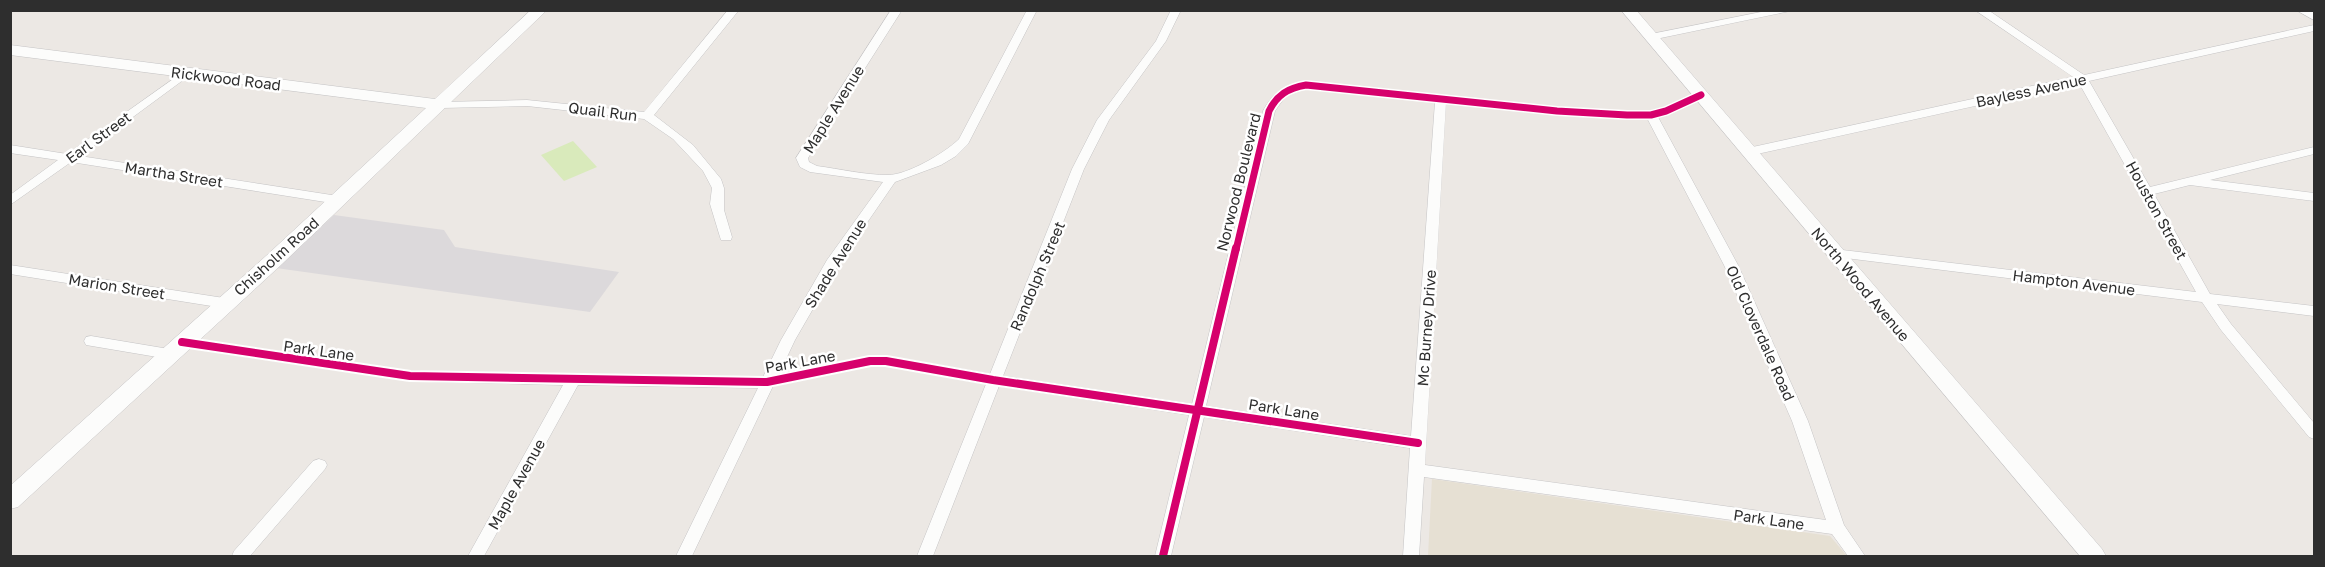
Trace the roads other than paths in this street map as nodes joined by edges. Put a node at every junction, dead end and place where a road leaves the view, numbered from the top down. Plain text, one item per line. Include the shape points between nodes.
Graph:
1 (540, 10) edge
2 (734, 10) edge
3 (897, 10) edge
4 (1032, 10) edge
5 (1176, 10) edge
6 (1628, 10) edge
7 (1790, 10) edge
8 (1980, 10) edge
9 (2301, 10) edge
10 (2314, 18) edge
11 (2314, 28) edge
12 (1651, 37) junction
13 (10, 50) edge
14 (186, 73) junction
15 (2083, 79) junction
16 (1701, 95) junction
17 (1441, 99) junction
18 (441, 105) junction
19 (1651, 115) junction
20 (647, 117) junction
21 (10, 149) edge
22 (2314, 150) edge
23 (1748, 152) junction
24 (70, 158) junction
25 (891, 179) junction
26 (2190, 181) junction
27 (2148, 191) junction
28 (2314, 197) edge
29 (338, 200) junction
30 (10, 201) edge
31 (726, 237) dead end
32 (1834, 253) junction
33 (10, 269) edge
34 (2206, 298) junction
35 (224, 303) junction
36 (2314, 311) edge
37 (91, 341) dead end
38 (175, 348) junction
39 (573, 380) junction
40 (993, 380) junction
41 (767, 382) junction
42 (1198, 410) junction
43 (2314, 433) edge
44 (1418, 444) junction
45 (319, 465) dead end
46 (1416, 470) junction
47 (10, 500) edge
48 (1837, 528) junction
49 (240, 556) edge
50 (476, 556) edge
51 (684, 556) edge
52 (925, 556) edge
53 (1163, 556) edge
54 (1411, 556) edge
55 (1857, 556) edge
56 (2094, 556) edge

1 - 18 main road, Chisholm Road
2 - 20 street
3 - 25 street, Maple Avenue via 802,158 804,164 814,169
4 - 25 street via 964,141 937,162
5 - 40 street, Randolph Street via 1161,41 1099,127 1078,169 1058,227
6 - 12 main road, North Wood Avenue
7 - 12 street
8 - 15 street, Houston Street
9 - 10 street
11 - 15 street, Bayless Avenue
12 - 16 main road, North Wood Avenue
13 - 14 main road, Rickwood Road
14 - 18 main road, Rickwood Road
14 - 24 street, Earl Street
15 - 23 street, Bayless Avenue
15 - 27 street, Houston Street
16 - 19 street, Norwood Boulevard
16 - 23 main road, North Wood Avenue
17 - 19 street, Norwood Boulevard via 1557,111
17 - 42 street, Norwood Boulevard via 1306,85 1278,94 1269,111
17 - 44 street, Mc Burney Drive
18 - 20 street, Quail Run via 527,103
18 - 29 main road, Chisholm Road
19 - 48 street, Old Cloverdale Road via 1700,202 1755,318 1800,421
20 - 31 street, Quail Run via 671,132 714,178 718,189 716,204
21 - 24 street, Martha Street
22 - 26 street
23 - 32 main road, North Wood Avenue
24 - 29 street, Martha Street
24 - 30 street, Earl Street
25 - 41 street, Shade Avenue via 823,279
26 - 27 street
26 - 28 street
27 - 34 street, Houston Street
29 - 35 main road, Chisholm Road
32 - 34 street, Hampton Avenue
32 - 56 main road, North Wood Avenue
33 - 35 street, Marion Street
34 - 36 street, Hampton Avenue
34 - 43 street, Houston Street
35 - 38 main road, Chisholm Road
37 - 38 street, Park Lane
38 - 39 street, Park Lane via 410,376
38 - 47 main road, Chisholm Road
39 - 41 street, Park Lane
39 - 50 street, Maple Avenue
40 - 41 street, Park Lane via 870,361
40 - 42 street, Park Lane
40 - 52 street, Randolph Street
41 - 51 street, Shade Avenue
42 - 44 street, Park Lane
42 - 53 street, Norwood Boulevard
44 - 46 street, Mc Burney Drive
45 - 49 street
46 - 48 street, Park Lane
46 - 54 street, Mc Burney Drive
48 - 55 street, Old Cloverdale Road

